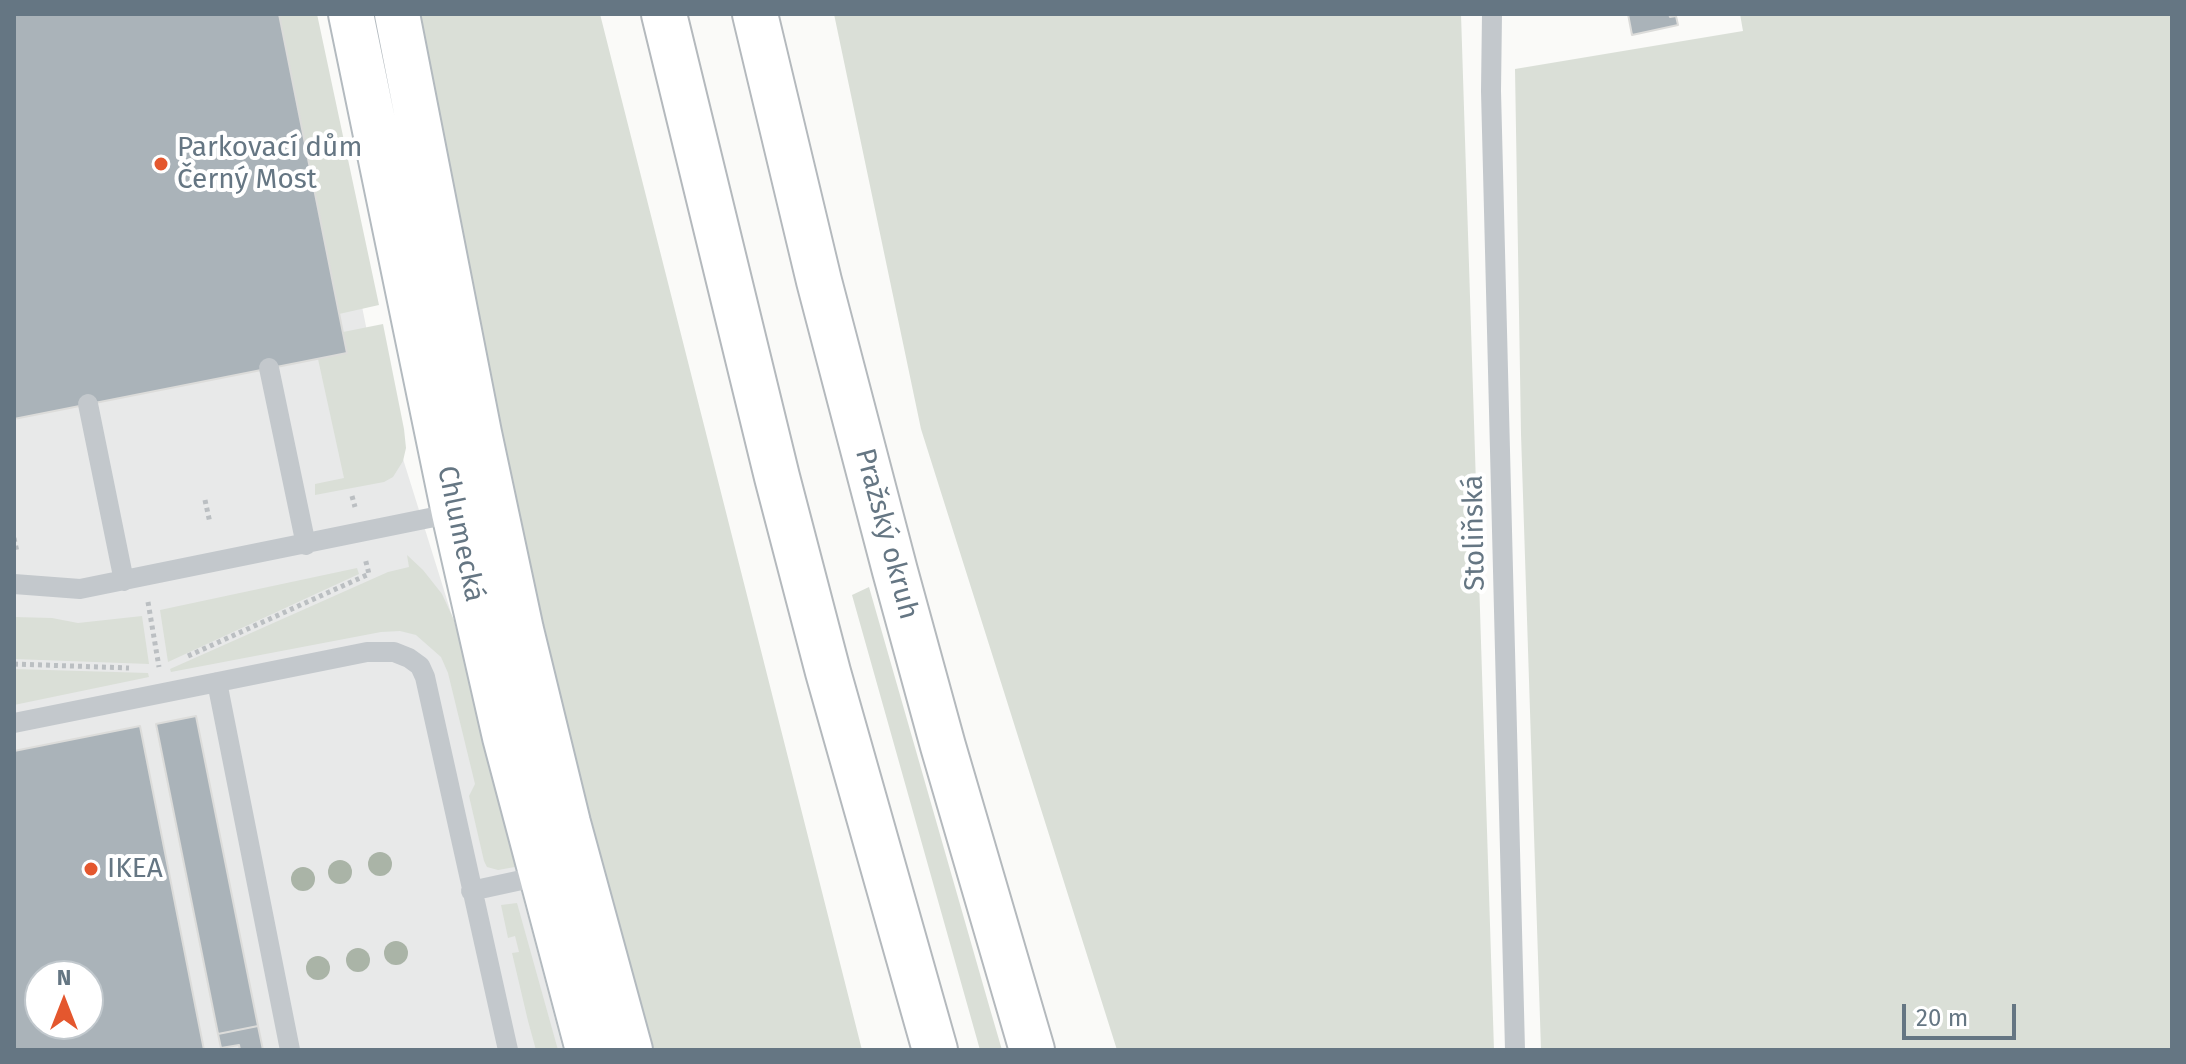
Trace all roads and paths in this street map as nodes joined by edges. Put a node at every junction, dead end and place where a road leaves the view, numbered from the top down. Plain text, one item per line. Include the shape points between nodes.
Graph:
1 (351, 14) edge
2 (397, 14) edge
3 (664, 14) edge
4 (755, 14) edge
5 (1492, 14) edge
6 (269, 368) dead end
7 (88, 404) dead end
8 (205, 500) dead end
9 (474, 509) junction
10 (210, 523) dead end
11 (14, 538) edge
12 (306, 545) junction
13 (17, 552) dead end
14 (365, 554) dead end
15 (124, 581) junction
16 (14, 584) edge
17 (150, 611) dead end
18 (187, 657) dead end
19 (173, 663) dead end
20 (14, 664) edge
21 (130, 668) dead end
22 (145, 669) dead end
23 (159, 669) junction
24 (217, 682) junction
25 (14, 723) edge
26 (540, 876) junction
27 (471, 891) junction
28 (290, 1050) edge
29 (508, 1050) edge
30 (588, 1050) edge
31 (630, 1050) edge
32 (935, 1050) edge
33 (1032, 1050) edge
34 (1515, 1050) edge

1 - 9 main road, Chlumecká
2 - 9 main road, Chlumecká
3 - 32 main road via 784,507
4 - 33 main road, Pražský okruh via 895,571
5 - 34 lane, Stoliňská
6 - 12 lane
7 - 15 lane
8 - 10 path
9 - 12 lane
9 - 26 main road, Chlumecká via 505,737
9 - 31 main road, Chlumecká via 544,732
11 - 13 path
12 - 15 lane
14 - 18 path via 369,574
15 - 16 lane via 80,589
17 - 23 path
19 - 23 path
20 - 21 path
22 - 23 path
24 - 25 lane
24 - 27 lane via 367,652 394,652 420,666
24 - 28 lane
26 - 27 lane
26 - 30 main road, Chlumecká
27 - 29 lane

